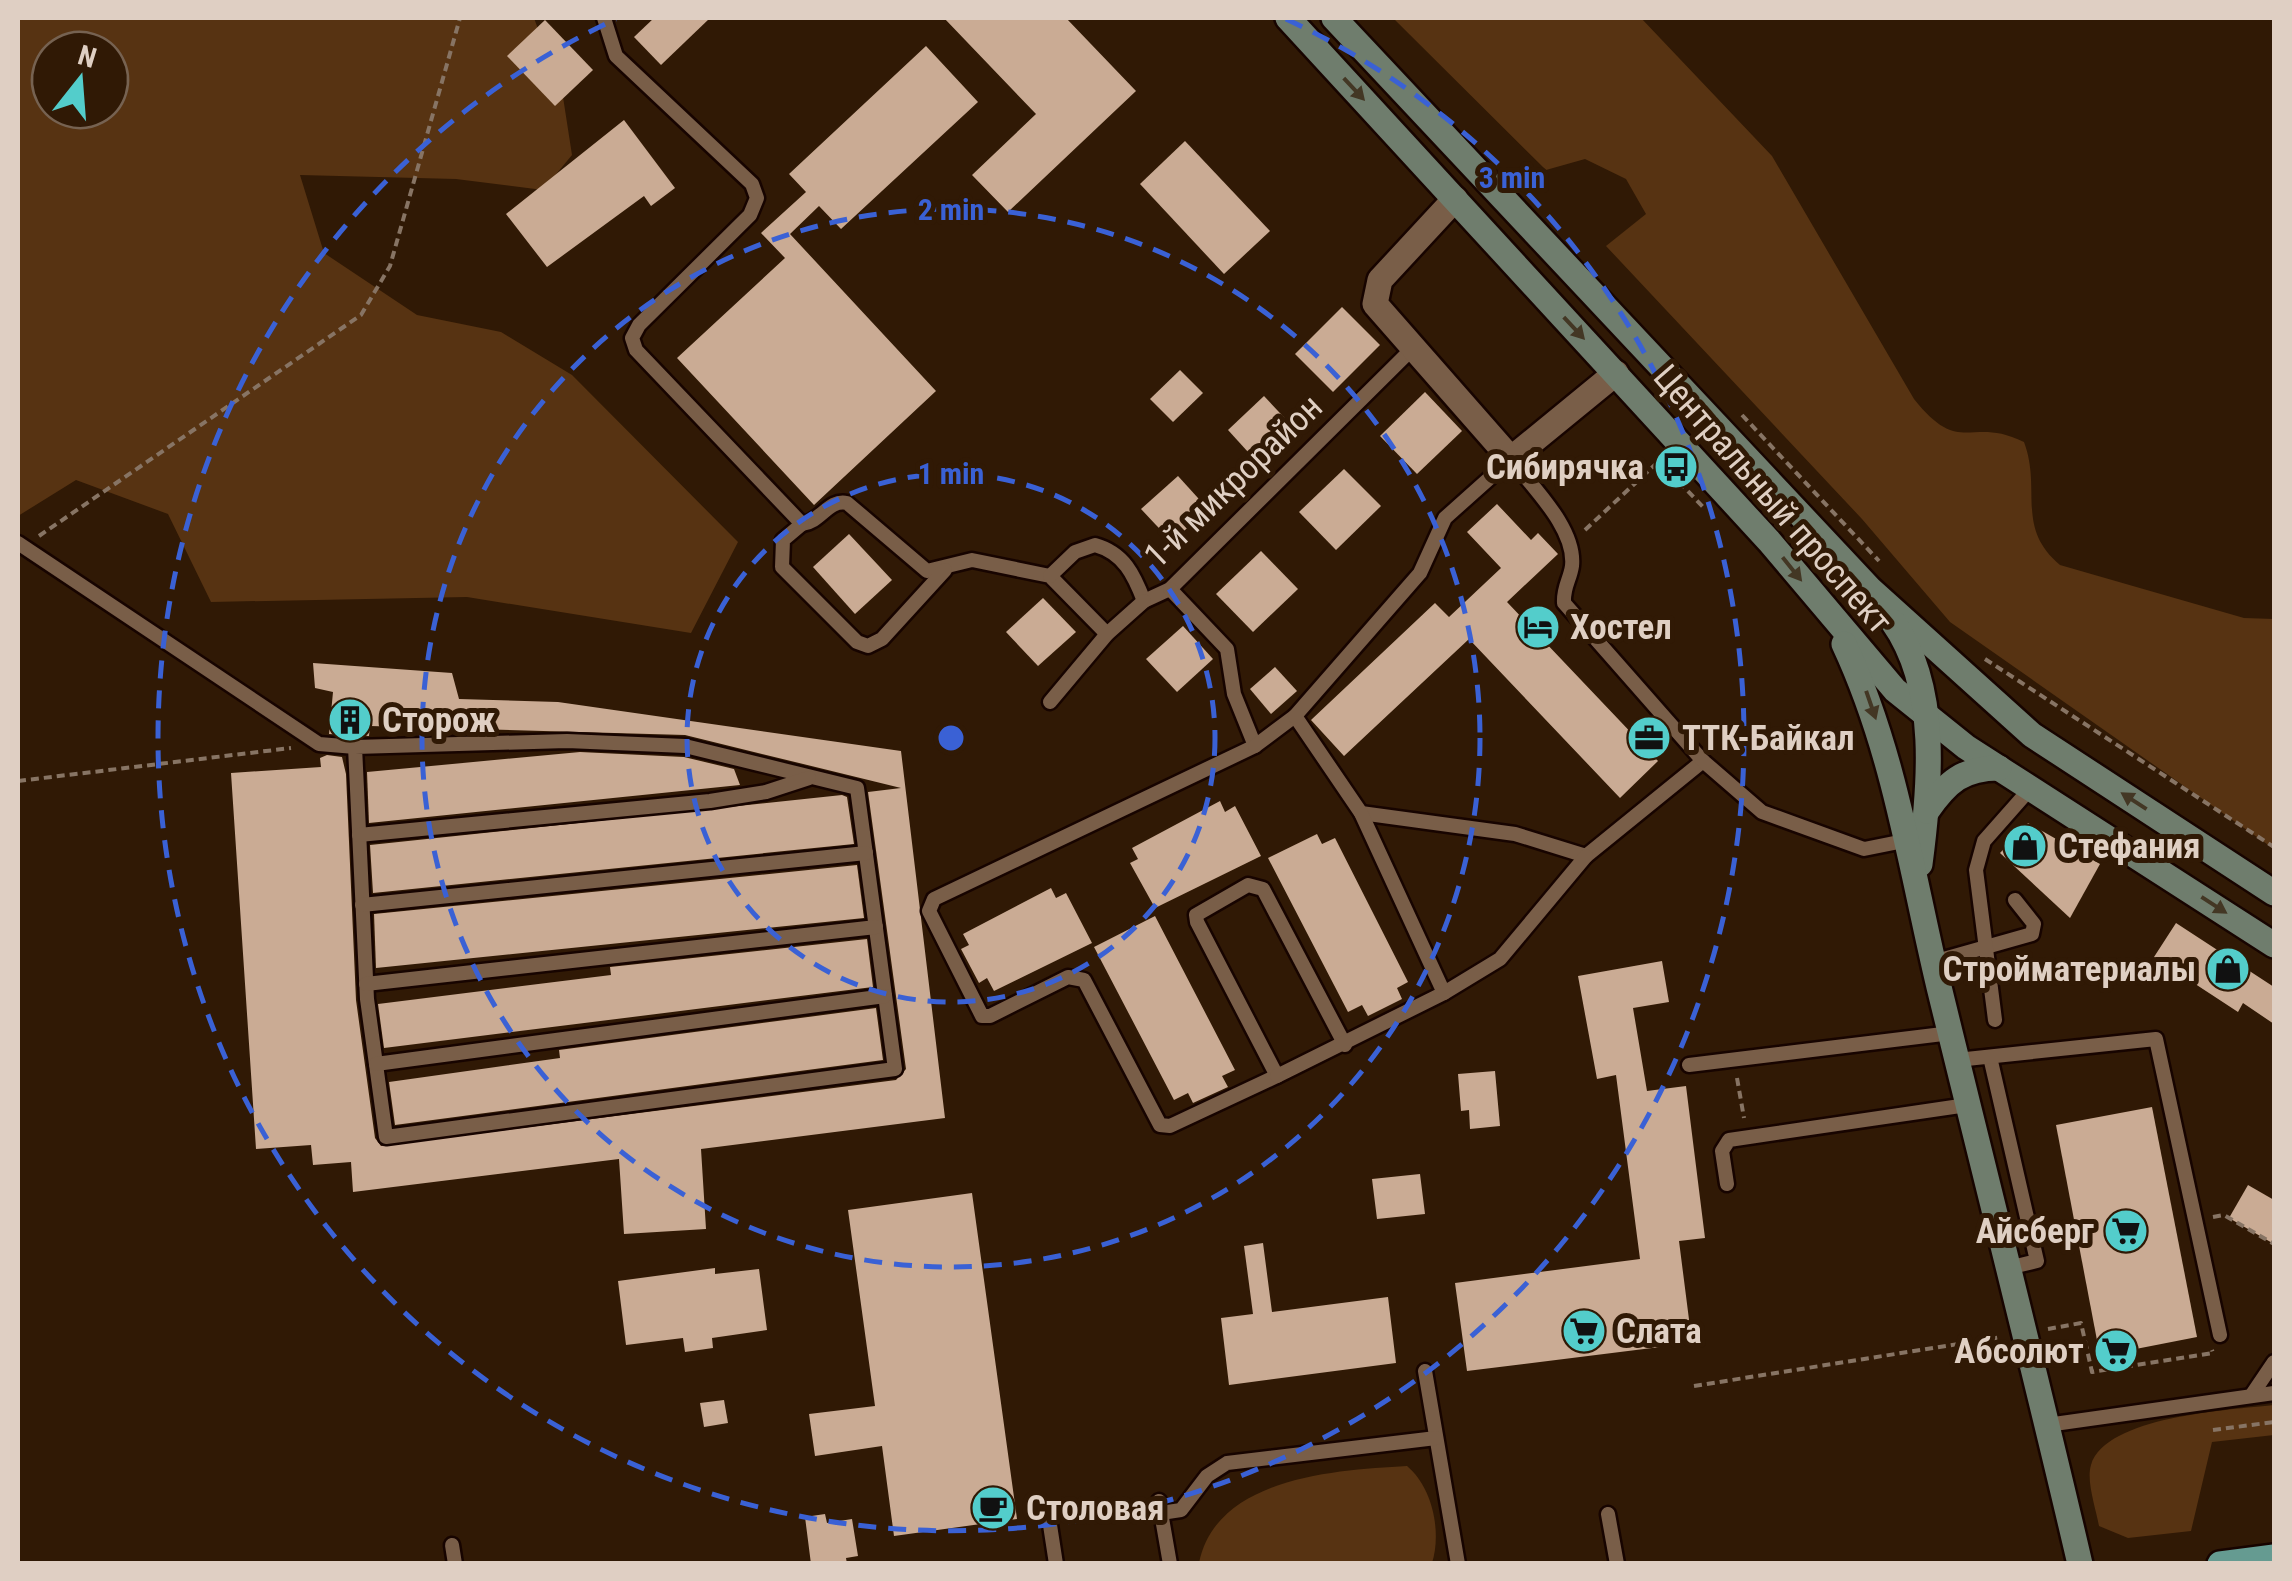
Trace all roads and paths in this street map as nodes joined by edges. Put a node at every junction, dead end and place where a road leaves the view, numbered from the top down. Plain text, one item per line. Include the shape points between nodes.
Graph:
1 (460, 18) edge
2 (604, 18) edge
3 (1288, 18) edge
4 (1334, 18) edge
5 (1455, 199) junction
6 (1414, 346) junction
7 (1616, 374) junction
8 (1738, 411) dead end
9 (1511, 459) junction
10 (1712, 516) dead end
11 (802, 524) junction
12 (21, 544) edge
13 (1569, 544) junction
14 (1882, 564) dead end
15 (945, 570) junction
16 (1050, 576) junction
17 (1170, 589) junction
18 (1870, 589) junction
19 (1144, 601) junction
20 (1831, 616) junction
21 (1107, 634) junction
22 (1972, 648) dead end
23 (1050, 702) dead end
24 (1924, 715) junction
25 (1295, 716) junction
26 (318, 744) junction
27 (1256, 746) junction
28 (355, 747) junction
29 (1703, 761) junction
30 (1999, 768) junction
31 (812, 777) junction
32 (18, 781) edge
33 (2030, 789) junction
34 (1927, 811) junction
35 (1360, 812) junction
36 (2178, 830) junction
37 (359, 835) junction
38 (1909, 840) junction
39 (2274, 847) edge
40 (866, 853) junction
41 (1586, 856) junction
42 (2154, 866) junction
43 (1918, 877) junction
44 (2274, 893) edge
45 (2015, 900) dead end
46 (362, 905) junction
47 (876, 928) junction
48 (2274, 945) edge
49 (1986, 950) junction
50 (1933, 962) junction
51 (366, 984) junction
52 (1444, 993) junction
53 (885, 996) junction
54 (1996, 1020) dead end
55 (1951, 1033) junction
56 (1345, 1046) junction
57 (1990, 1057) junction
58 (1734, 1060) junction
59 (1956, 1060) junction
60 (376, 1064) junction
61 (1689, 1065) dead end
62 (1277, 1076) junction
63 (1967, 1106) junction
64 (1748, 1138) junction
65 (1727, 1184) dead end
66 (2196, 1220) junction
67 (2274, 1244) edge
68 (2008, 1268) junction
69 (2048, 1329) dead end
70 (2214, 1335) joint
71 (2006, 1336) dead end
72 (2274, 1362) edge
73 (1425, 1371) dead end
74 (1694, 1386) dead end
75 (2274, 1392) edge
76 (2251, 1396) junction
77 (2274, 1422) edge
78 (2047, 1425) junction
79 (2213, 1430) dead end
80 (1436, 1438) junction
81 (1608, 1514) dead end
82 (1050, 1524) dead end
83 (452, 1545) dead end
84 (2274, 1557) edge
85 (455, 1564) edge
86 (1056, 1564) edge
87 (1170, 1564) edge
88 (1458, 1564) edge
89 (1616, 1564) edge
90 (2080, 1564) edge
91 (2220, 1564) edge

1 - 12 path via 390,266 361,315
2 - 11 lane via 616,56 752,184 757,198 750,214 639,325 632,338 636,350
3 -> 5 main road, Центральный проспект
4 - 18 main road, Центральный проспект
5 - 6 street via 1374,293 1375,304
5 -> 7 main road, Центральный проспект
6 - 9 street
6 - 17 lane, 1-й микрорайон
7 - 9 street
7 -> 20 main road, Центральный проспект
8 - 14 path
9 - 13 lane
9 - 25 lane via 1445,518 1420,573
10 - 13 path via 1658,462
11 - 15 lane via 833,504 847,503 927,572
11 - 15 lane via 783,540 782,567 868,646
12 - 26 lane
13 - 29 lane via 1572,568 1564,603
15 - 16 lane via 972,560
16 - 19 lane, 1-й микрорайон via 1074,552 1095,544 1118,554
16 - 21 lane
17 - 19 lane, 1-й микрорайон
17 - 27 lane via 1227,649 1234,694
18 - 24 main road via 1902,634 1919,675
36 -> 18 main road, Центральный проспект via 2032,735
19 - 21 lane
20 - 24 main road, Центральный проспект
20 -> 38 main road via 1871,702
21 - 23 lane
22 - 39 path
24 - 30 main road, Центральный проспект
24 - 34 main road
25 - 27 lane
25 - 35 lane
26 - 28 lane
26 - 32 path
27 - 62 lane via 934,899 929,912 982,1016 1068,976 1084,980 1160,1125
28 - 31 lane via 685,746
28 - 37 lane
29 - 38 lane via 1762,812 1864,849
29 - 41 lane
30 - 33 main road, Центральный проспект
30 - 34 main road via 1974,768 1952,779
31 - 37 lane via 710,800
31 - 40 lane via 857,788
33 - 42 main road, Центральный проспект
33 - 49 lane via 1978,853
34 - 43 main road
35 - 41 lane via 1515,834
35 - 52 lane
36 - 42 main road
36 - 44 main road, Центральный проспект
37 - 46 lane
38 - 43 main road
40 - 46 lane
40 - 47 lane
41 - 52 lane via 1500,959
42 -> 48 main road, Центральный проспект
43 - 50 main road
45 - 49 lane via 2035,929
46 - 51 lane
47 - 51 lane
47 - 53 lane
49 - 50 lane
49 - 54 lane
50 - 55 main road
51 - 60 lane
52 - 56 lane
53 - 60 lane
53 - 60 lane via 895,1070 386,1138
55 - 58 lane
55 - 59 main road
56 - 62 lane
56 - 62 lane via 1264,889 1248,885 1203,908 1196,922
57 - 59 lane
57 - 66 lane via 2156,1039
57 - 68 lane via 2037,1261
58 - 61 lane
58 - 64 path
59 - 63 main road
63 - 64 lane
63 - 68 main road
64 - 65 lane via 1730,1140 1722,1151
66 - 67 path via 2224,1216
66 - 70 lane
68 - 78 main road
69 - 70 path via 2082,1322 2092,1372 2212,1353
71 - 74 path
72 - 76 lane
73 - 80 lane
75 - 76 lane
76 - 78 lane
77 - 79 path
78 - 90 main road
80 - 87 lane via 1227,1463 1207,1476 1181,1510 1160,1507
80 - 88 lane
81 - 89 lane
82 - 86 lane
83 - 85 lane
84 - 91 main road

